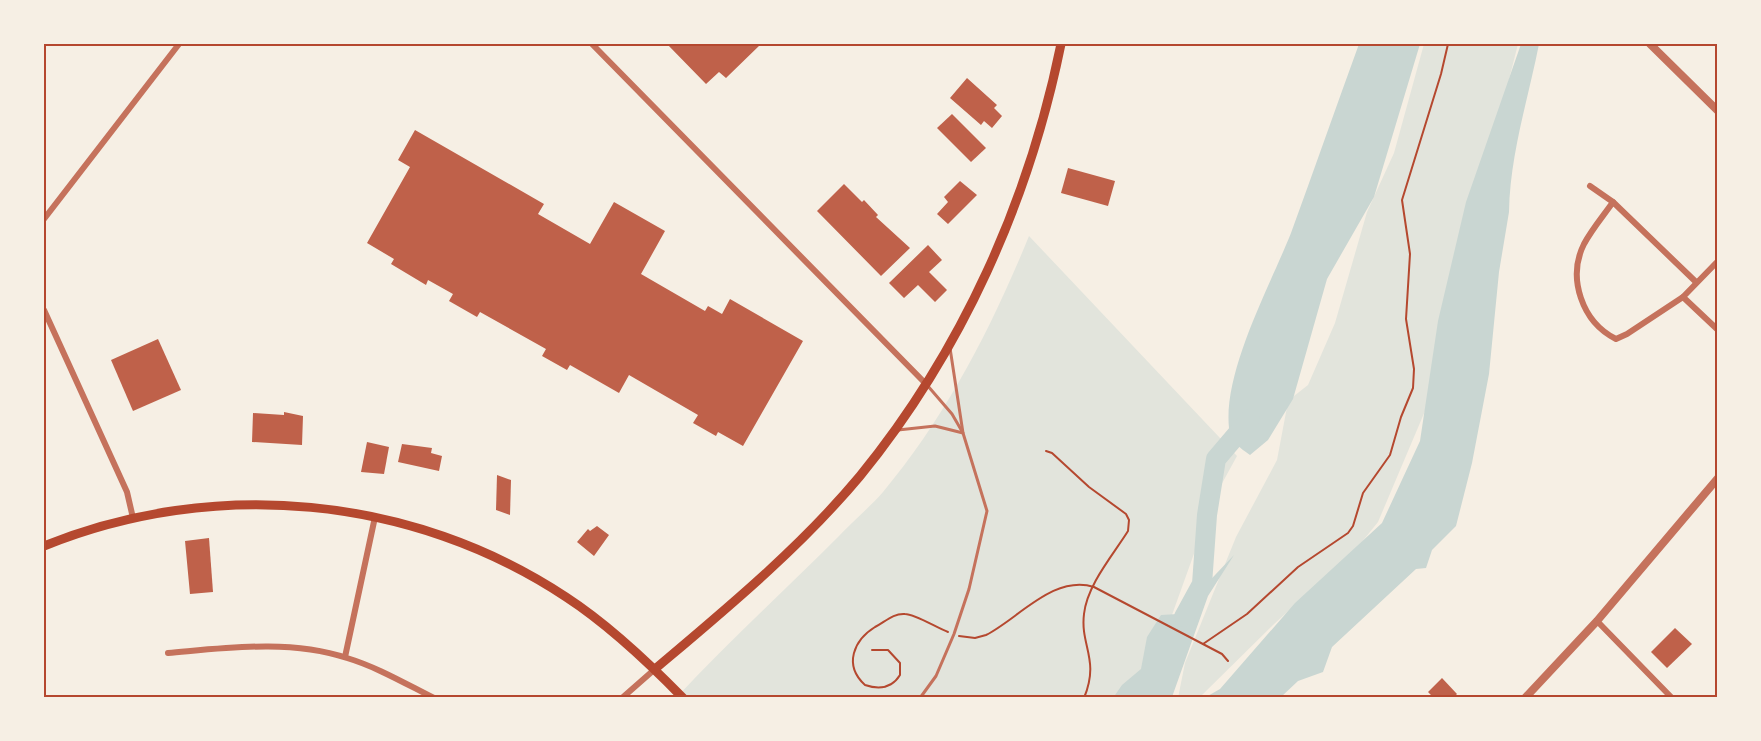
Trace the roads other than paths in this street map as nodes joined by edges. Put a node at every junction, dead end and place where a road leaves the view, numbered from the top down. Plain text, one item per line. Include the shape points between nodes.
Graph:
1 (179, 44) edge
2 (592, 44) edge
3 (1061, 44) edge
4 (1650, 44) edge
5 (1718, 111) edge
6 (1590, 186) dead end
7 (1613, 202) junction
8 (44, 219) edge
9 (1718, 261) edge
10 (1696, 282) junction
11 (1683, 297) junction
12 (44, 310) edge
13 (1718, 330) edge
14 (950, 343) junction
15 (926, 384) junction
16 (895, 431) junction
17 (963, 433) junction
18 (1718, 478) edge
19 (375, 517) junction
20 (133, 518) junction
21 (44, 546) edge
22 (1597, 621) junction
23 (168, 653) dead end
24 (345, 657) junction
25 (655, 669) junction
26 (435, 698) edge
27 (622, 698) edge
28 (683, 698) edge
29 (920, 698) edge
30 (1525, 698) edge
31 (1672, 698) edge

1 - 8 street
2 - 15 street
3 - 14 main road via 1036,147 1012,216
4 - 5 street
6 - 7 street
7 - 10 street
7 - 11 street via 1585,243 1578,263 1579,296 1587,315 1616,339
9 - 10 street
10 - 11 street
11 - 13 street
12 - 20 street via 127,492
14 - 15 main road
14 - 17 lane
15 - 16 main road
15 - 17 lane
16 - 17 lane via 935,426
16 - 25 main road via 811,529 734,603
17 - 29 lane via 985,498 987,518 954,634 936,676
18 - 22 street
19 - 20 main road via 317,507 249,504 185,508
19 - 24 street
19 - 25 main road via 435,534 530,575 588,612
20 - 21 main road
22 - 30 street
22 - 31 street
23 - 24 street via 258,646
24 - 26 street
25 - 27 street
25 - 28 main road

